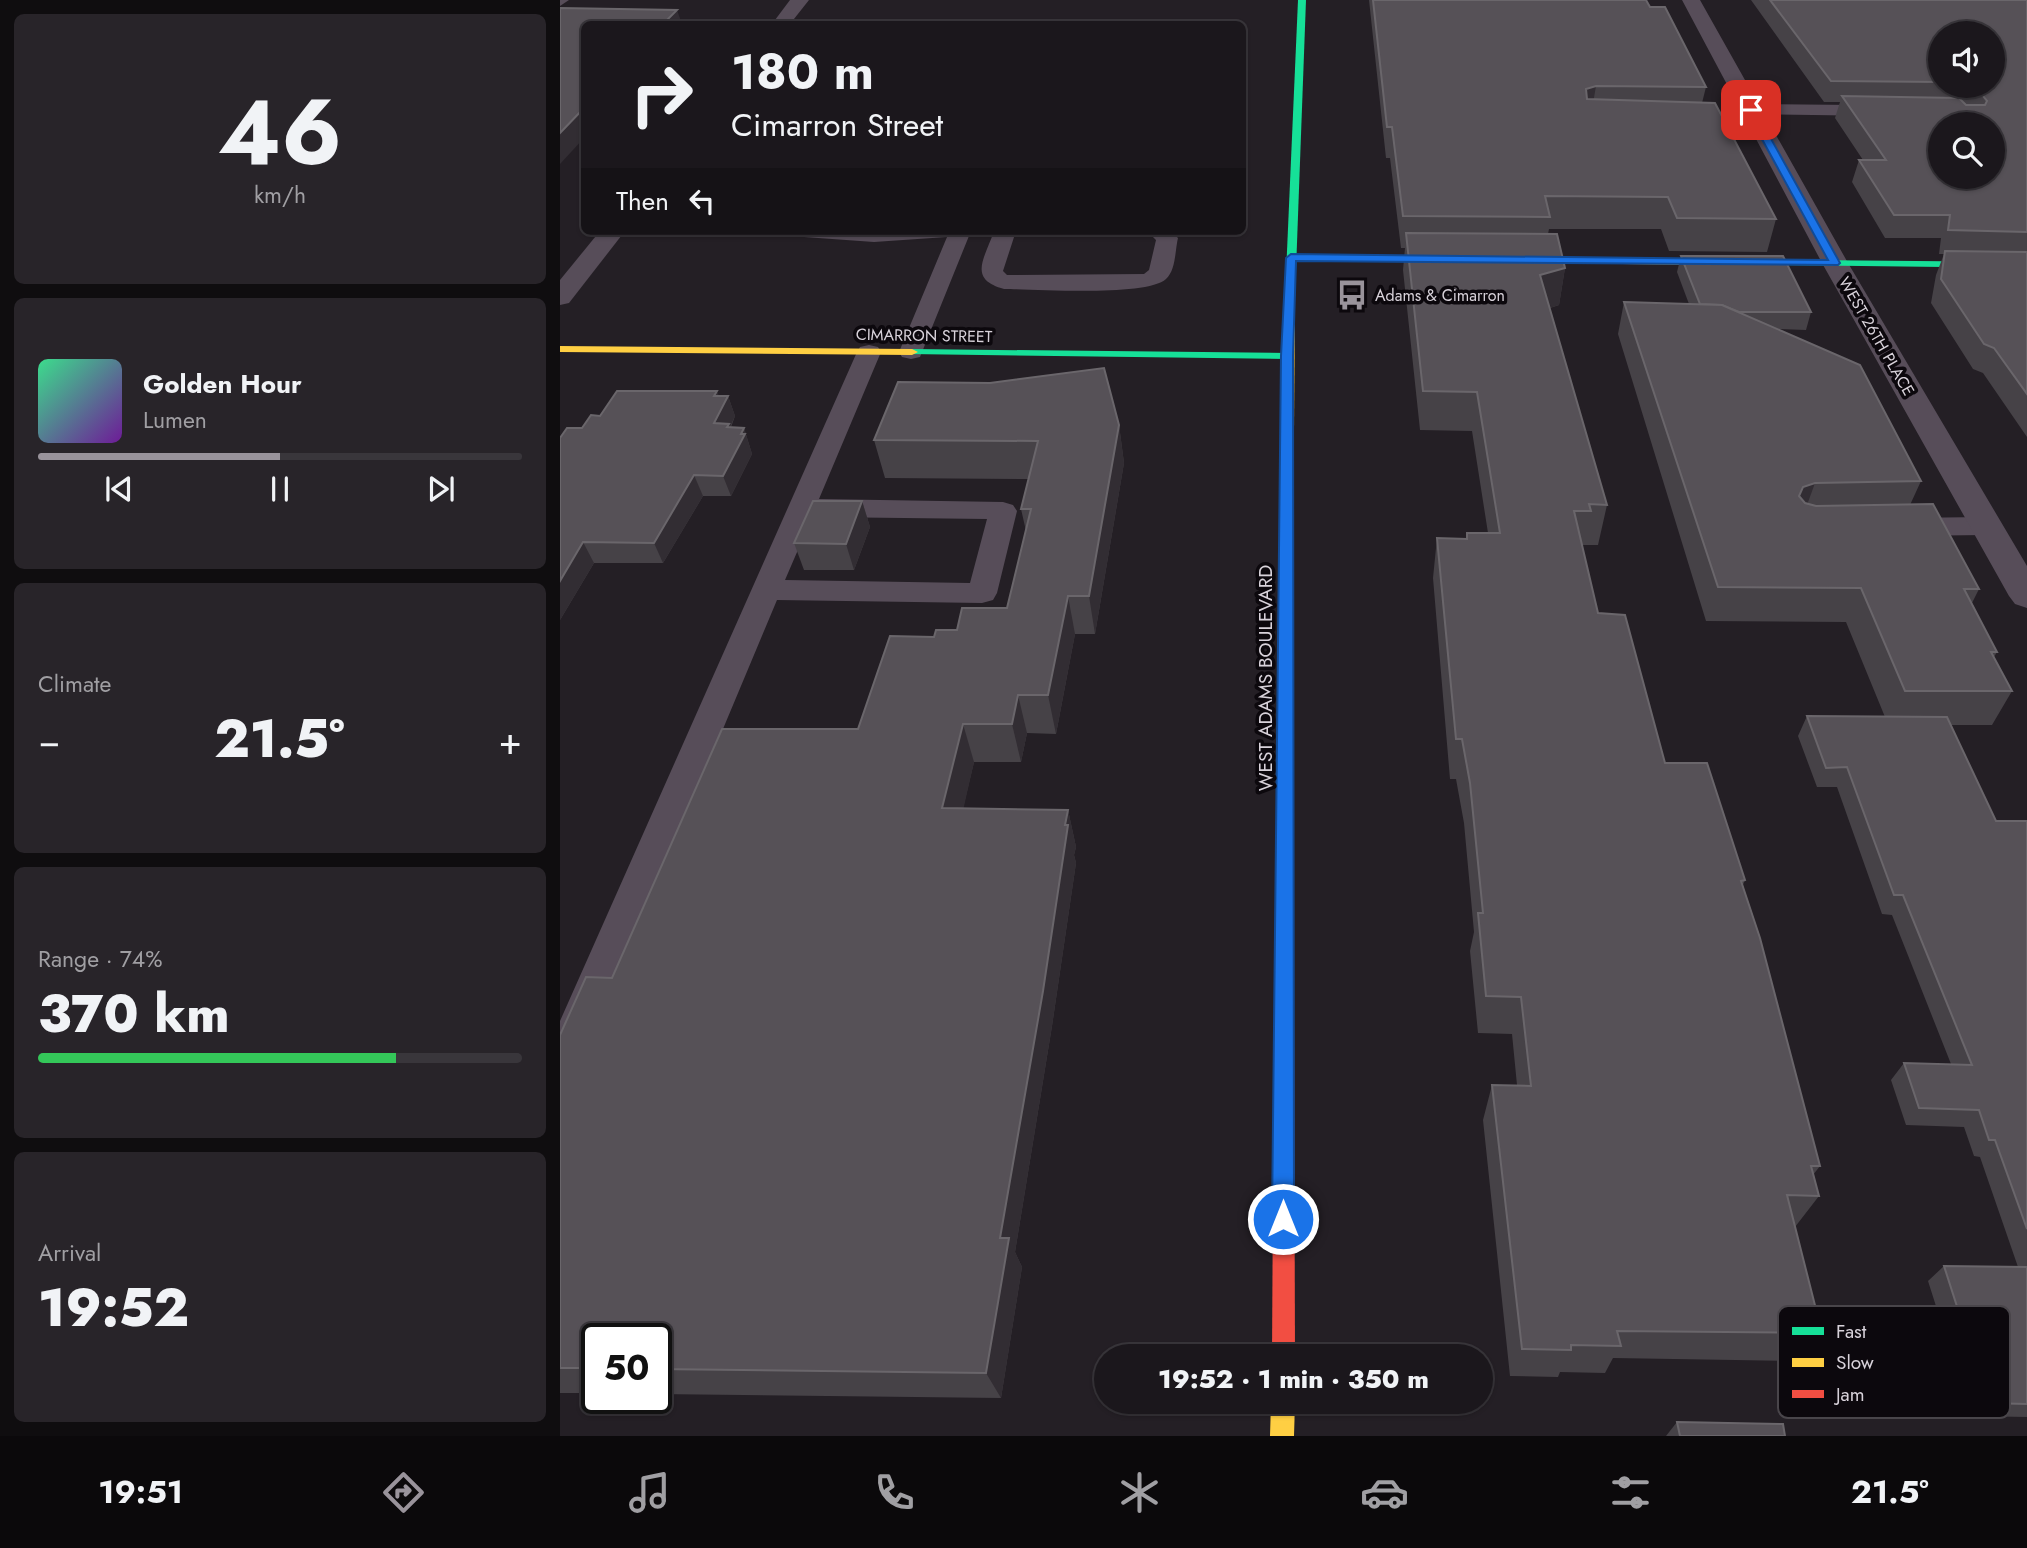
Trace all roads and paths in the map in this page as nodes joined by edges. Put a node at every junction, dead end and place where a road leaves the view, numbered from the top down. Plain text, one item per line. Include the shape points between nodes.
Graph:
1 (800, 0) edge
2 (1301, 0) edge
3 (1691, 0) edge
4 (782, 21) edge
5 (1928, 113) edge
6 (1748, 121) junction
7 (610, 235) edge
8 (860, 235) edge
9 (888, 235) edge
10 (958, 235) edge
11 (1004, 235) edge
12 (1162, 235) edge
13 (1291, 258) junction
14 (1835, 263) junction
15 (2027, 265) edge
16 (560, 297) edge
17 (560, 349) edge
18 (869, 352) junction
19 (912, 352) junction
20 (1287, 356) junction
21 (802, 507) junction
22 (1986, 526) junction
23 (1868, 527) edge
24 (766, 590) junction
25 (2027, 596) edge
26 (560, 1068) edge
27 (1283, 1344) edge
28 (1283, 1414) edge
29 (1282, 1436) edge

1 - 4 street
2 - 13 main road, WEST ADAMS BOULEVARD
3 - 6 street, WEST 26TH PLACE
5 - 6 lane
6 - 14 street, WEST 26TH PLACE
7 - 16 street
8 - 9 lane
10 - 19 lane
11 - 12 lane via 993,278 1004,282 1131,284 1151,280 1160,272 1167,239
13 - 14 main road
13 - 20 main road, WEST ADAMS BOULEVARD
14 - 15 main road
14 - 22 street, WEST 26TH PLACE
17 - 18 main road, CIMARRON STREET
18 - 19 main road, CIMARRON STREET
18 - 21 lane
19 - 20 main road, CIMARRON STREET
20 - 27 main road, WEST ADAMS BOULEVARD
21 - 24 lane
21 - 24 lane via 1003,511 982,593
22 - 23 lane
22 - 25 street, WEST 26TH PLACE
24 - 26 lane
28 - 29 main road

